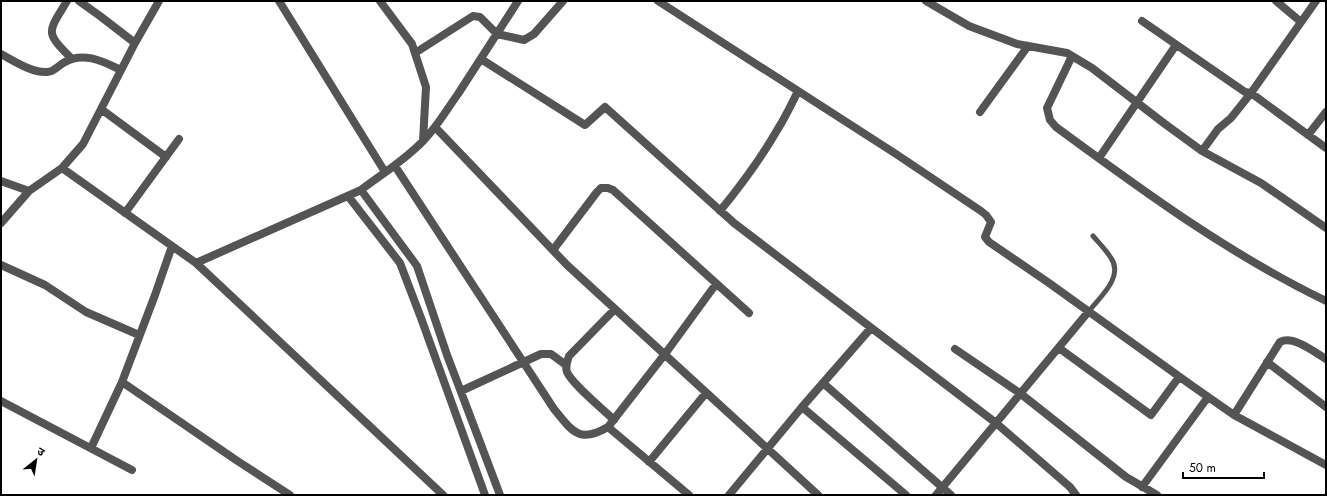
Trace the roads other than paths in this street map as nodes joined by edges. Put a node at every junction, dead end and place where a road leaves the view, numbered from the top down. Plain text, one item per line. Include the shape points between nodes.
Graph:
1 (67, 1) edge
2 (78, 1) edge
3 (159, 1) edge
4 (279, 1) edge
5 (380, 1) edge
6 (518, 1) edge
7 (563, 1) edge
8 (658, 1) edge
9 (926, 1) edge
10 (1276, 1) edge
11 (1316, 1) edge
12 (1142, 21) dead end
13 (1302, 22) junction
14 (497, 34) junction
15 (135, 43) junction
16 (1176, 45) junction
17 (1028, 46) junction
18 (415, 53) junction
19 (1, 54) edge
20 (1072, 56) junction
21 (72, 59) junction
22 (481, 59) junction
23 (121, 70) junction
24 (798, 91) junction
25 (1251, 93) junction
26 (1137, 103) junction
27 (101, 109) junction
28 (980, 112) dead end
29 (1326, 112) edge
30 (435, 127) junction
31 (1308, 135) junction
32 (179, 139) dead end
33 (423, 141) junction
34 (1326, 148) edge
35 (1202, 151) junction
36 (166, 157) junction
37 (1098, 158) junction
38 (395, 166) junction
39 (62, 168) junction
40 (385, 172) junction
41 (1, 181) edge
42 (361, 190) junction
43 (30, 191) junction
44 (348, 196) junction
45 (720, 211) junction
46 (125, 213) junction
47 (1, 223) edge
48 (1326, 228) edge
49 (1093, 236) dead end
50 (172, 246) junction
51 (553, 250) junction
52 (196, 264) junction
53 (1, 265) edge
54 (716, 284) junction
55 (1326, 301) edge
56 (615, 309) junction
57 (1089, 311) junction
58 (749, 313) dead end
59 (871, 328) junction
60 (139, 335) junction
61 (1059, 348) junction
62 (955, 349) dead end
63 (664, 354) junction
64 (1326, 359) edge
65 (523, 362) junction
66 (1267, 362) junction
67 (566, 365) junction
68 (1179, 377) junction
69 (122, 382) junction
70 (823, 383) junction
71 (461, 391) junction
72 (706, 393) junction
73 (1021, 394) junction
74 (1208, 397) junction
75 (1, 401) edge
76 (802, 407) junction
77 (1326, 407) edge
78 (1234, 415) junction
79 (614, 420) junction
80 (996, 423) junction
81 (608, 428) junction
82 (91, 448) junction
83 (768, 449) junction
84 (649, 462) junction
85 (1326, 464) edge
86 (132, 470) dead end
87 (1142, 487) junction
88 (942, 488) junction
89 (290, 495) edge
90 (443, 495) edge
91 (485, 495) edge
92 (500, 495) edge
93 (689, 495) edge
94 (729, 495) edge
95 (818, 495) edge
96 (906, 495) edge
97 (936, 495) edge
98 (951, 495) edge
99 (1076, 495) edge
100 (1157, 495) edge

1 - 21 street via 53,25 52,35
2 - 15 street
3 - 15 street
4 - 40 street
5 - 18 street via 412,44
6 - 14 street
7 - 14 street via 528,38 518,40
8 - 24 street
9 - 17 street via 969,26
10 - 13 street
11 - 13 street
12 - 16 street
13 - 25 street
14 - 18 street via 480,17 473,16
14 - 22 street
15 - 23 street
16 - 25 street via 1245,92
16 - 26 street
17 - 20 street
17 - 28 street
18 - 33 street via 426,87
19 - 21 street via 28,68 45,72 51,72
20 - 26 street
20 - 37 street via 1051,98 1047,108 1048,114 1056,127
21 - 23 street via 95,59
22 - 30 street
22 - 45 street via 586,125 605,107
23 - 27 street
24 - 45 street via 762,155
24 - 57 street via 986,214 990,222 986,239
25 - 31 street
25 - 35 street
26 - 35 street
26 - 37 street
27 - 36 street
27 - 39 street via 83,144
29 - 31 street
30 - 33 street
30 - 51 street
31 - 34 street
32 - 36 street
33 - 38 street
35 - 48 street via 1261,183
36 - 46 street
37 - 55 street via 1158,202 1226,246
38 - 40 street
38 - 65 street
39 - 43 street
39 - 46 street
40 - 42 street
41 - 43 street
42 - 44 street
42 - 71 street via 417,266
43 - 47 street
44 - 52 street
44 - 91 street via 400,262
45 - 59 street
46 - 50 street
49 - 57 lane via 1112,259 1115,274 1106,291
50 - 52 street
50 - 60 street via 156,295
51 - 54 street via 600,188 608,188
51 - 56 street
52 - 90 street
53 - 60 street via 45,285 86,312
54 - 58 street
54 - 63 street
56 - 63 street
56 - 67 street via 569,356
57 - 61 street
57 - 68 street
59 - 70 street
59 - 80 street
60 - 69 street
61 - 68 street via 1151,415
61 - 73 street
62 - 73 street
63 - 72 street
63 - 79 street
64 - 66 street via 1288,339 1280,342
65 - 67 street via 547,353
65 - 71 street
65 - 81 street via 554,409 570,428 585,436 597,434
66 - 77 street
66 - 78 street
67 - 79 street via 573,381
68 - 74 street
69 - 82 street
69 - 89 street
70 - 76 street
70 - 88 street
71 - 92 street
72 - 83 street
72 - 84 street
73 - 80 street
73 - 87 street
74 - 78 street
74 - 87 street
75 - 82 street
76 - 83 street
76 - 96 street
78 - 85 street
79 - 81 street
80 - 88 street
80 - 99 street
81 - 84 street
82 - 86 street
83 - 94 street
83 - 95 street
84 - 93 street
87 - 100 street
88 - 97 street
88 - 98 street

